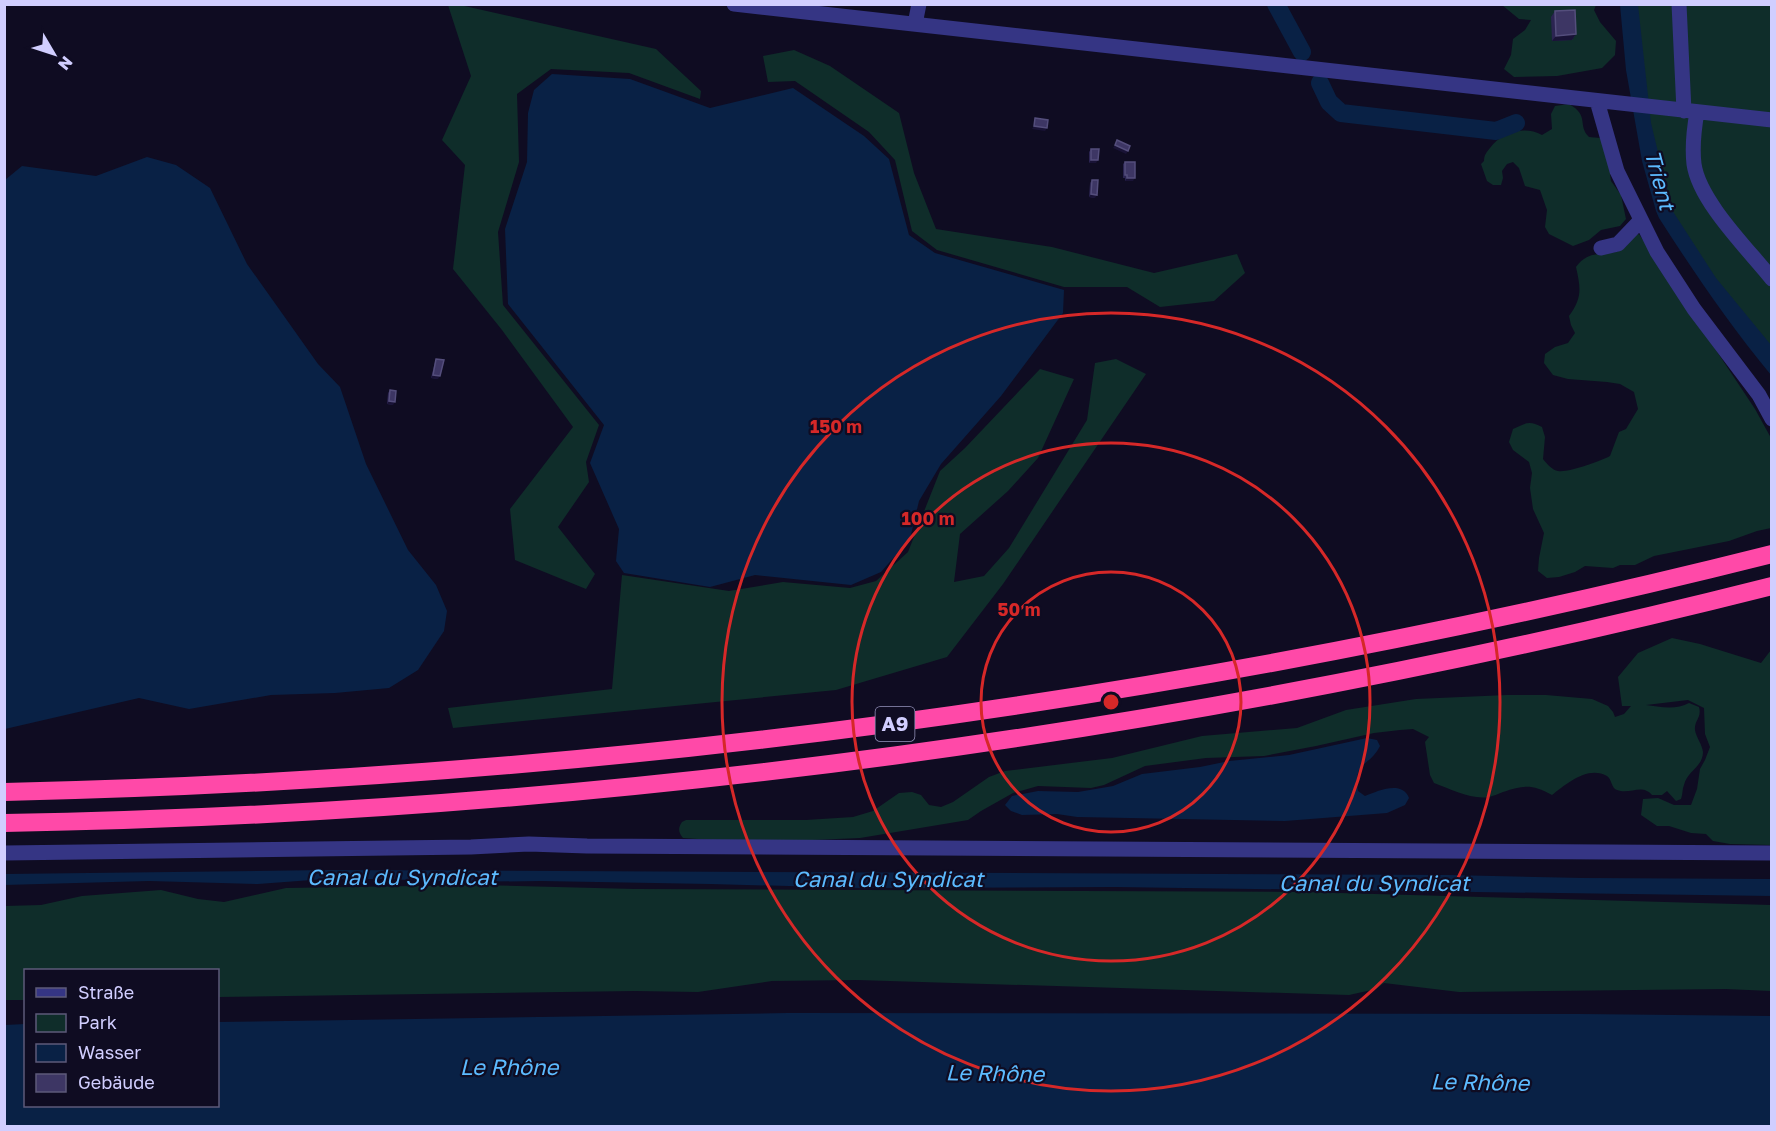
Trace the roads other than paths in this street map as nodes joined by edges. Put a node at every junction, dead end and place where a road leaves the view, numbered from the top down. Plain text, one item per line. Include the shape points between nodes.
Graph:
1 (734, 4) edge
2 (919, 4) edge
3 (1679, 4) edge
4 (915, 24) junction
5 (1603, 101) junction
6 (1690, 112) junction
7 (1772, 120) edge
8 (1641, 220) junction
9 (1601, 248) dead end
10 (1772, 279) edge
11 (1772, 419) edge
12 (1772, 554) edge
13 (1772, 585) edge
14 (4, 792) edge
15 (4, 823) edge
16 (4, 853) edge
17 (1772, 853) edge

1 - 4 street
2 - 4 street
3 - 6 street
4 - 5 street
5 - 6 street
5 - 8 street via 1617,171
6 - 7 street
6 - 10 street via 1694,164 1700,183 1719,214
8 - 9 street via 1618,244
8 - 11 street via 1675,282 1759,395
12 - 14 highway, A9 via 1334,652 1112,692 830,733 393,775
13 - 15 highway, A9 via 1393,672 948,748 749,774 409,805
16 - 17 street via 529,844

